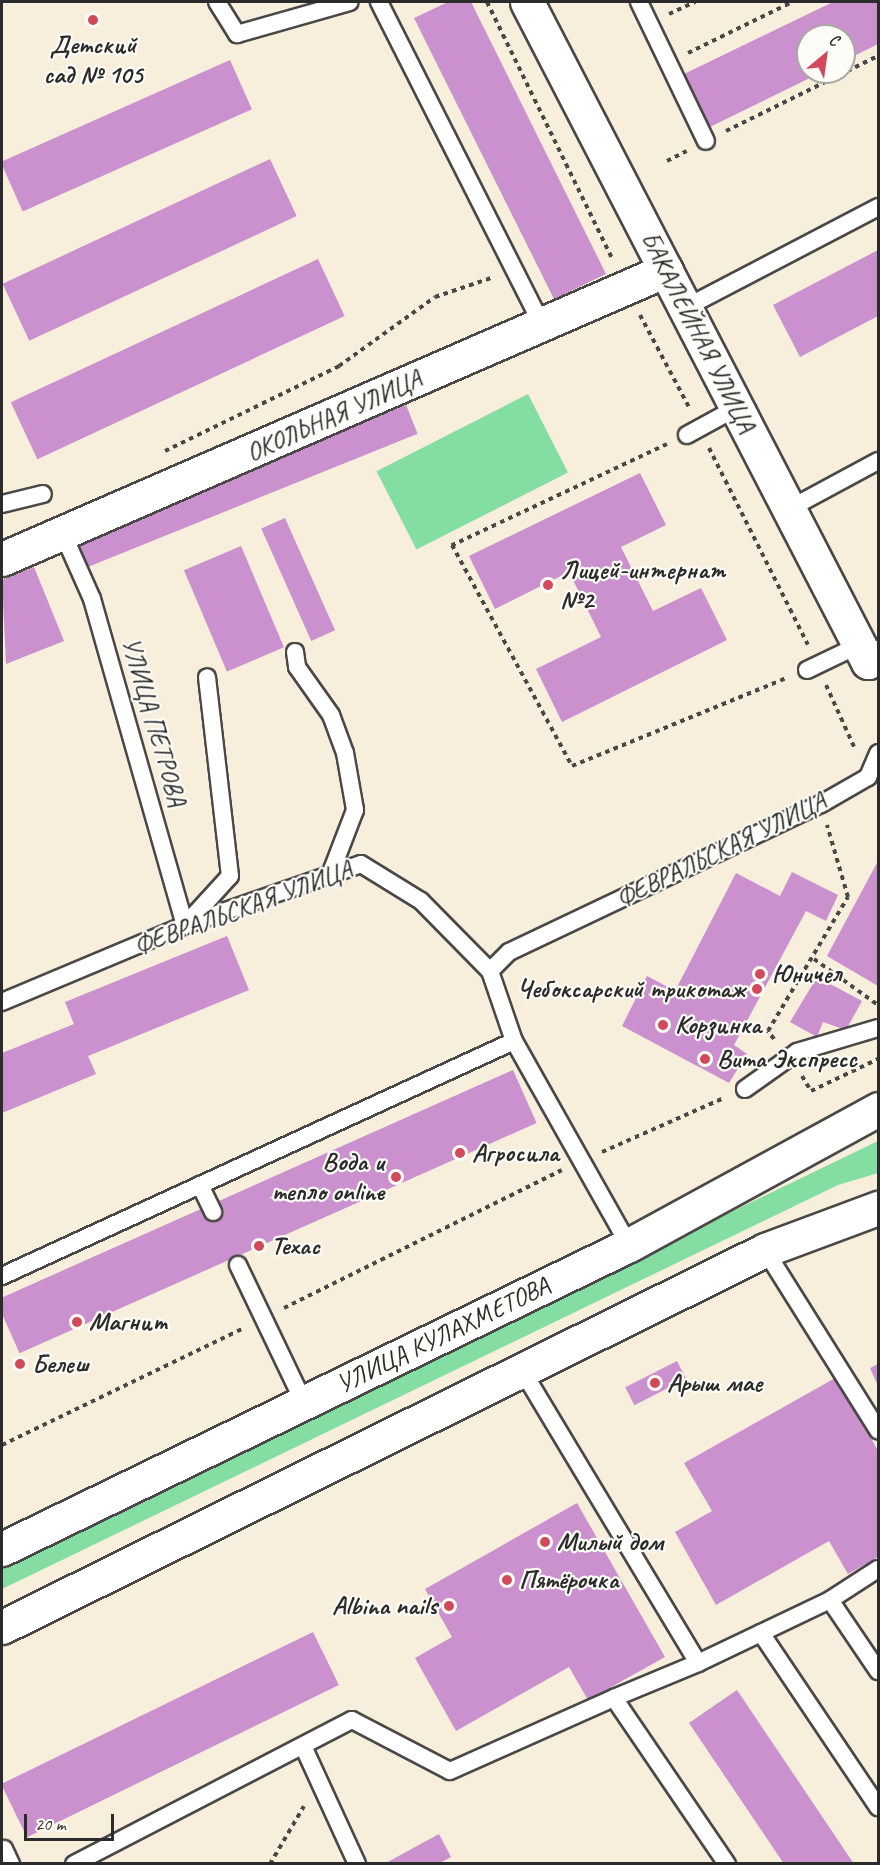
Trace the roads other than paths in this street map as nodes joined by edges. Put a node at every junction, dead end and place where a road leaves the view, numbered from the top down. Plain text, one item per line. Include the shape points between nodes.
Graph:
1 (217, 2) edge
2 (350, 2) edge
3 (379, 2) edge
4 (527, 2) edge
5 (639, 2) edge
6 (706, 141) road end
7 (879, 207) edge
8 (666, 270) junction
9 (685, 308) junction
10 (542, 325) junction
11 (738, 407) junction
12 (693, 432) road end
13 (879, 461) edge
14 (43, 494) dead end
15 (2, 504) edge
16 (789, 509) junction
17 (64, 536) junction
18 (2, 559) edge
19 (295, 652) dead end
20 (871, 661) edge
21 (812, 668) road end
22 (207, 677) dead end
23 (879, 753) edge
24 (330, 875) junction
25 (185, 925) junction
26 (490, 971) junction
27 (2, 1002) edge
28 (879, 1028) edge
29 (514, 1041) junction
30 (745, 1089) road end
31 (879, 1109) edge
32 (200, 1185) junction
33 (879, 1208) edge
34 (213, 1212) dead end
35 (629, 1245) junction
36 (765, 1250) junction
37 (238, 1265) dead end
38 (2, 1276) edge
39 (522, 1370) junction
40 (304, 1402) junction
41 (879, 1430) edge
42 (4, 1541) edge
43 (879, 1569) edge
44 (830, 1600) junction
45 (2, 1627) edge
46 (760, 1633) junction
47 (698, 1663) junction
48 (879, 1671) edge
49 (614, 1698) junction
50 (303, 1746) junction
51 (879, 1807) edge
52 (74, 1863) edge
53 (357, 1863) edge
54 (727, 1863) edge

1 - 2 lane via 237,34
3 - 10 lane
4 - 8 main road, БАКАЛЕЙНАЯ УЛИЦА
5 - 6 lane
7 - 9 lane
8 - 9 main road, БАКАЛЕЙНАЯ УЛИЦА
8 - 10 main road, ОКОЛЬНАЯ УЛИЦА
9 - 11 main road, БАКАЛЕЙНАЯ УЛИЦА
10 - 17 main road, ОКОЛЬНАЯ УЛИЦА
11 - 12 lane
11 - 16 main road, БАКАЛЕЙНАЯ УЛИЦА
13 - 16 lane
14 - 15 lane
16 - 20 main road, БАКАЛЕЙНАЯ УЛИЦА
17 - 18 main road, ОКОЛЬНАЯ УЛИЦА
17 - 25 lane, УЛИЦА ПЕТРОВА via 92,599
19 - 24 lane via 297,667 330,715 342,744 355,810
20 - 21 lane
22 - 25 lane via 230,876
23 - 26 lane, ФЕВРАЛЬСКАЯ УЛИЦА via 868,777 821,804 509,952
24 - 25 lane, ФЕВРАЛЬСКАЯ УЛИЦА
24 - 26 lane, ФЕВРАЛЬСКАЯ УЛИЦА via 361,864 421,901
25 - 27 lane, ФЕВРАЛЬСКАЯ УЛИЦА
26 - 29 lane, ФЕВРАЛЬСКАЯ УЛИЦА
28 - 30 lane via 789,1057
29 - 32 lane
29 - 35 lane, ФЕВРАЛЬСКАЯ УЛИЦА
31 - 35 main road, УЛИЦА КУЛАХМЕТОВА
32 - 34 lane
32 - 38 lane
33 - 36 main road
35 - 40 main road, УЛИЦА КУЛАХМЕТОВА
36 - 39 main road
36 - 41 lane
37 - 40 lane
39 - 45 main road
39 - 47 lane
40 - 42 main road, УЛИЦА КУЛАХМЕТОВА
43 - 44 lane
44 - 46 lane
44 - 48 lane
46 - 47 lane
46 - 51 lane
47 - 49 lane
49 - 50 lane via 450,1770 352,1720
49 - 54 lane
50 - 52 lane
50 - 53 lane

